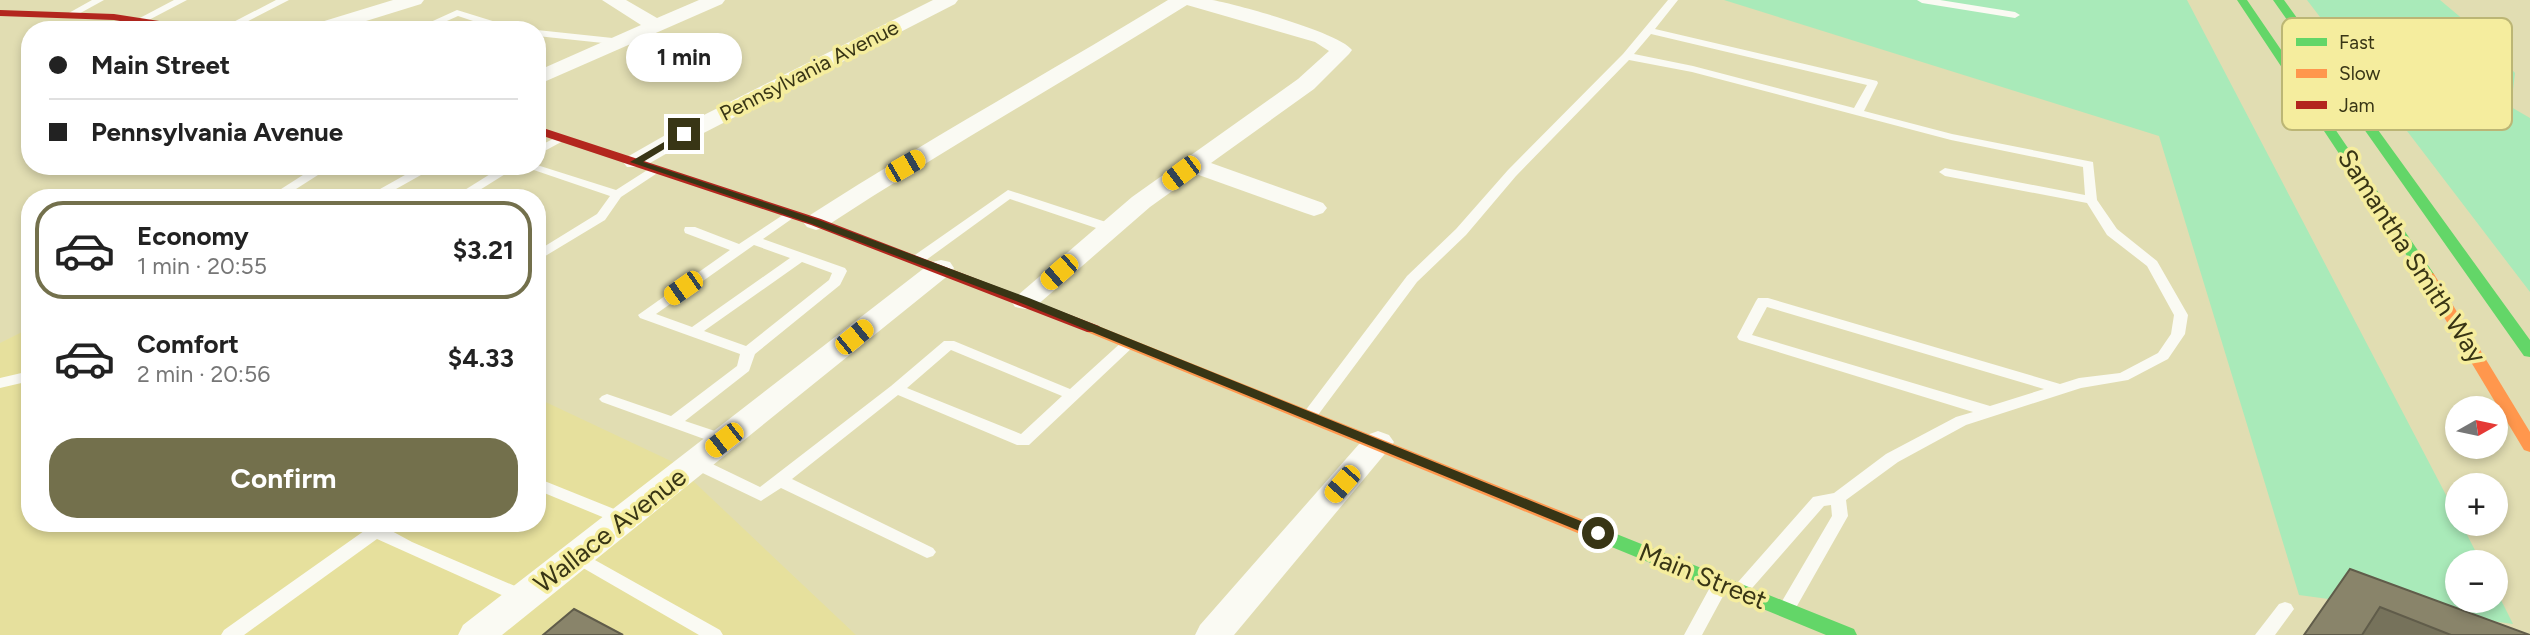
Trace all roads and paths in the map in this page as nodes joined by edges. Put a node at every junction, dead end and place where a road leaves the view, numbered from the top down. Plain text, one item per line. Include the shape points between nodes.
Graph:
1 (99, 0) edge
2 (182, 0) edge
3 (284, 0) edge
4 (612, 0) edge
5 (715, 0) edge
6 (948, 0) edge
7 (1182, 0) edge
8 (1190, 0) edge
9 (1672, 0) edge
10 (1922, 0) edge
11 (2242, 0) edge
12 (2278, 0) edge
13 (402, 1) edge
14 (1962, 3) edge
15 (0, 13) edge
16 (72, 14) junction
17 (2015, 15) dead end
18 (2291, 18) edge
19 (141, 20) junction
20 (147, 21) edge
21 (241, 21) edge
22 (342, 21) edge
23 (439, 21) edge
24 (482, 21) edge
25 (656, 26) junction
26 (1648, 30) junction
27 (546, 34) edge
28 (622, 41) junction
29 (1626, 56) junction
30 (2282, 60) edge
31 (546, 75) edge
32 (1858, 112) junction
33 (2329, 130) edge
34 (2371, 130) edge
35 (546, 133) edge
36 (561, 138) junction
37 (546, 147) edge
38 (1193, 165) junction
39 (645, 166) junction
40 (546, 172) edge
41 (1945, 172) dead end
42 (300, 175) edge
43 (311, 175) edge
44 (414, 175) edge
45 (426, 175) edge
46 (497, 175) edge
47 (278, 189) edge
48 (289, 189) edge
49 (387, 189) edge
50 (401, 189) edge
51 (473, 189) edge
52 (617, 194) junction
53 (2091, 200) junction
54 (1314, 208) dead end
55 (789, 215) junction
56 (816, 222) junction
57 (1110, 228) junction
58 (690, 230) dead end
59 (753, 240) junction
60 (740, 249) junction
61 (546, 251) edge
62 (800, 257) junction
63 (929, 264) junction
64 (1025, 301) junction
65 (694, 332) junction
66 (1129, 343) junction
67 (748, 352) junction
68 (2530, 352) edge
69 (21, 378) edge
70 (0, 383) edge
71 (896, 389) junction
72 (2061, 389) junction
73 (1072, 395) junction
74 (607, 399) dead end
75 (1991, 412) junction
76 (1310, 415) junction
77 (673, 422) junction
78 (724, 440) junction
79 (1378, 442) junction
80 (2530, 446) edge
81 (696, 463) junction
82 (782, 481) junction
83 (546, 488) edge
84 (1838, 498) junction
85 (625, 520) junction
86 (363, 532) edge
87 (380, 532) edge
88 (928, 552) dead end
89 (577, 556) junction
90 (1721, 583) junction
91 (1739, 591) junction
92 (524, 598) junction
93 (2285, 609) dead end
94 (1786, 610) junction
95 (1843, 634) edge
96 (230, 635) edge
97 (476, 635) edge
98 (714, 635) edge
99 (1213, 635) edge
100 (1693, 635) edge
101 (2264, 635) edge

1 - 16 lane
2 - 19 lane
3 - 21 lane
4 - 25 street
5 - 25 street
6 - 39 street, Pennsylvania Avenue via 696,128
7 - 56 street
8 - 38 street via 1322,38 1342,50 1306,84
9 - 26 lane
10 - 14 lane
11 - 30 main road, Samantha Smith Way
12 - 18 main road, Samantha Smith Way
13 - 22 street
14 - 17 lane
15 - 16 main road
16 - 19 main road
19 - 20 main road
23 - 24 lane via 457,13
25 - 28 street
26 - 29 lane
26 - 32 lane via 1873,83
27 - 28 lane
28 - 31 street
29 - 32 lane
29 - 76 lane via 1412,279
32 - 53 lane via 1951,137 2089,165
33 - 80 main road, Samantha Smith Way via 2449,309
34 - 68 main road, Samantha Smith Way
35 - 36 main road, Main Street
36 - 37 lane
36 - 39 main road, Main Street
38 - 54 street
38 - 57 street
39 - 52 lane
39 - 55 main road, Main Street
40 - 52 lane
41 - 53 lane
42 - 47 lane
43 - 48 lane
44 - 49 lane
45 - 50 lane
46 - 51 lane
52 - 61 lane via 601,217
53 - 72 lane via 2112,232 2152,264 2181,315 2178,334 2163,356 2123,377
55 - 56 main road, Main Street
55 - 59 lane
56 - 63 main road, Main Street
57 - 63 lane via 1008,194
57 - 64 street
58 - 60 lane
59 - 60 lane
59 - 62 lane
60 - 65 lane via 645,315
62 - 65 lane
62 - 67 lane via 840,271 835,282
63 - 64 main road, Main Street
63 - 78 street, Wallace Avenue
64 - 66 main road, Main Street
65 - 67 lane
66 - 73 lane
66 - 76 main road, Main Street
67 - 77 lane via 744,368
69 - 70 lane
71 - 73 lane via 948,344
71 - 73 lane via 1023,441
71 - 82 lane
72 - 75 lane
72 - 75 lane via 1763,301 1744,337
74 - 77 lane
75 - 84 lane via 1961,421 1892,458
76 - 79 main road, Main Street
77 - 78 lane
78 - 81 street, Wallace Avenue
79 - 90 main road, Main Street
79 - 99 street
81 - 82 lane via 761,495
81 - 85 street, Wallace Avenue
82 - 88 lane
83 - 85 lane
84 - 91 lane via 1819,501
84 - 94 lane via 1840,516
85 - 89 street, Wallace Avenue
86 - 96 lane
87 - 92 lane
89 - 92 street, Wallace Avenue
89 - 98 lane
90 - 91 main road, Main Street
90 - 100 lane
91 - 94 main road, Main Street
92 - 97 street, Wallace Avenue
93 - 101 lane
94 - 95 main road, Main Street

